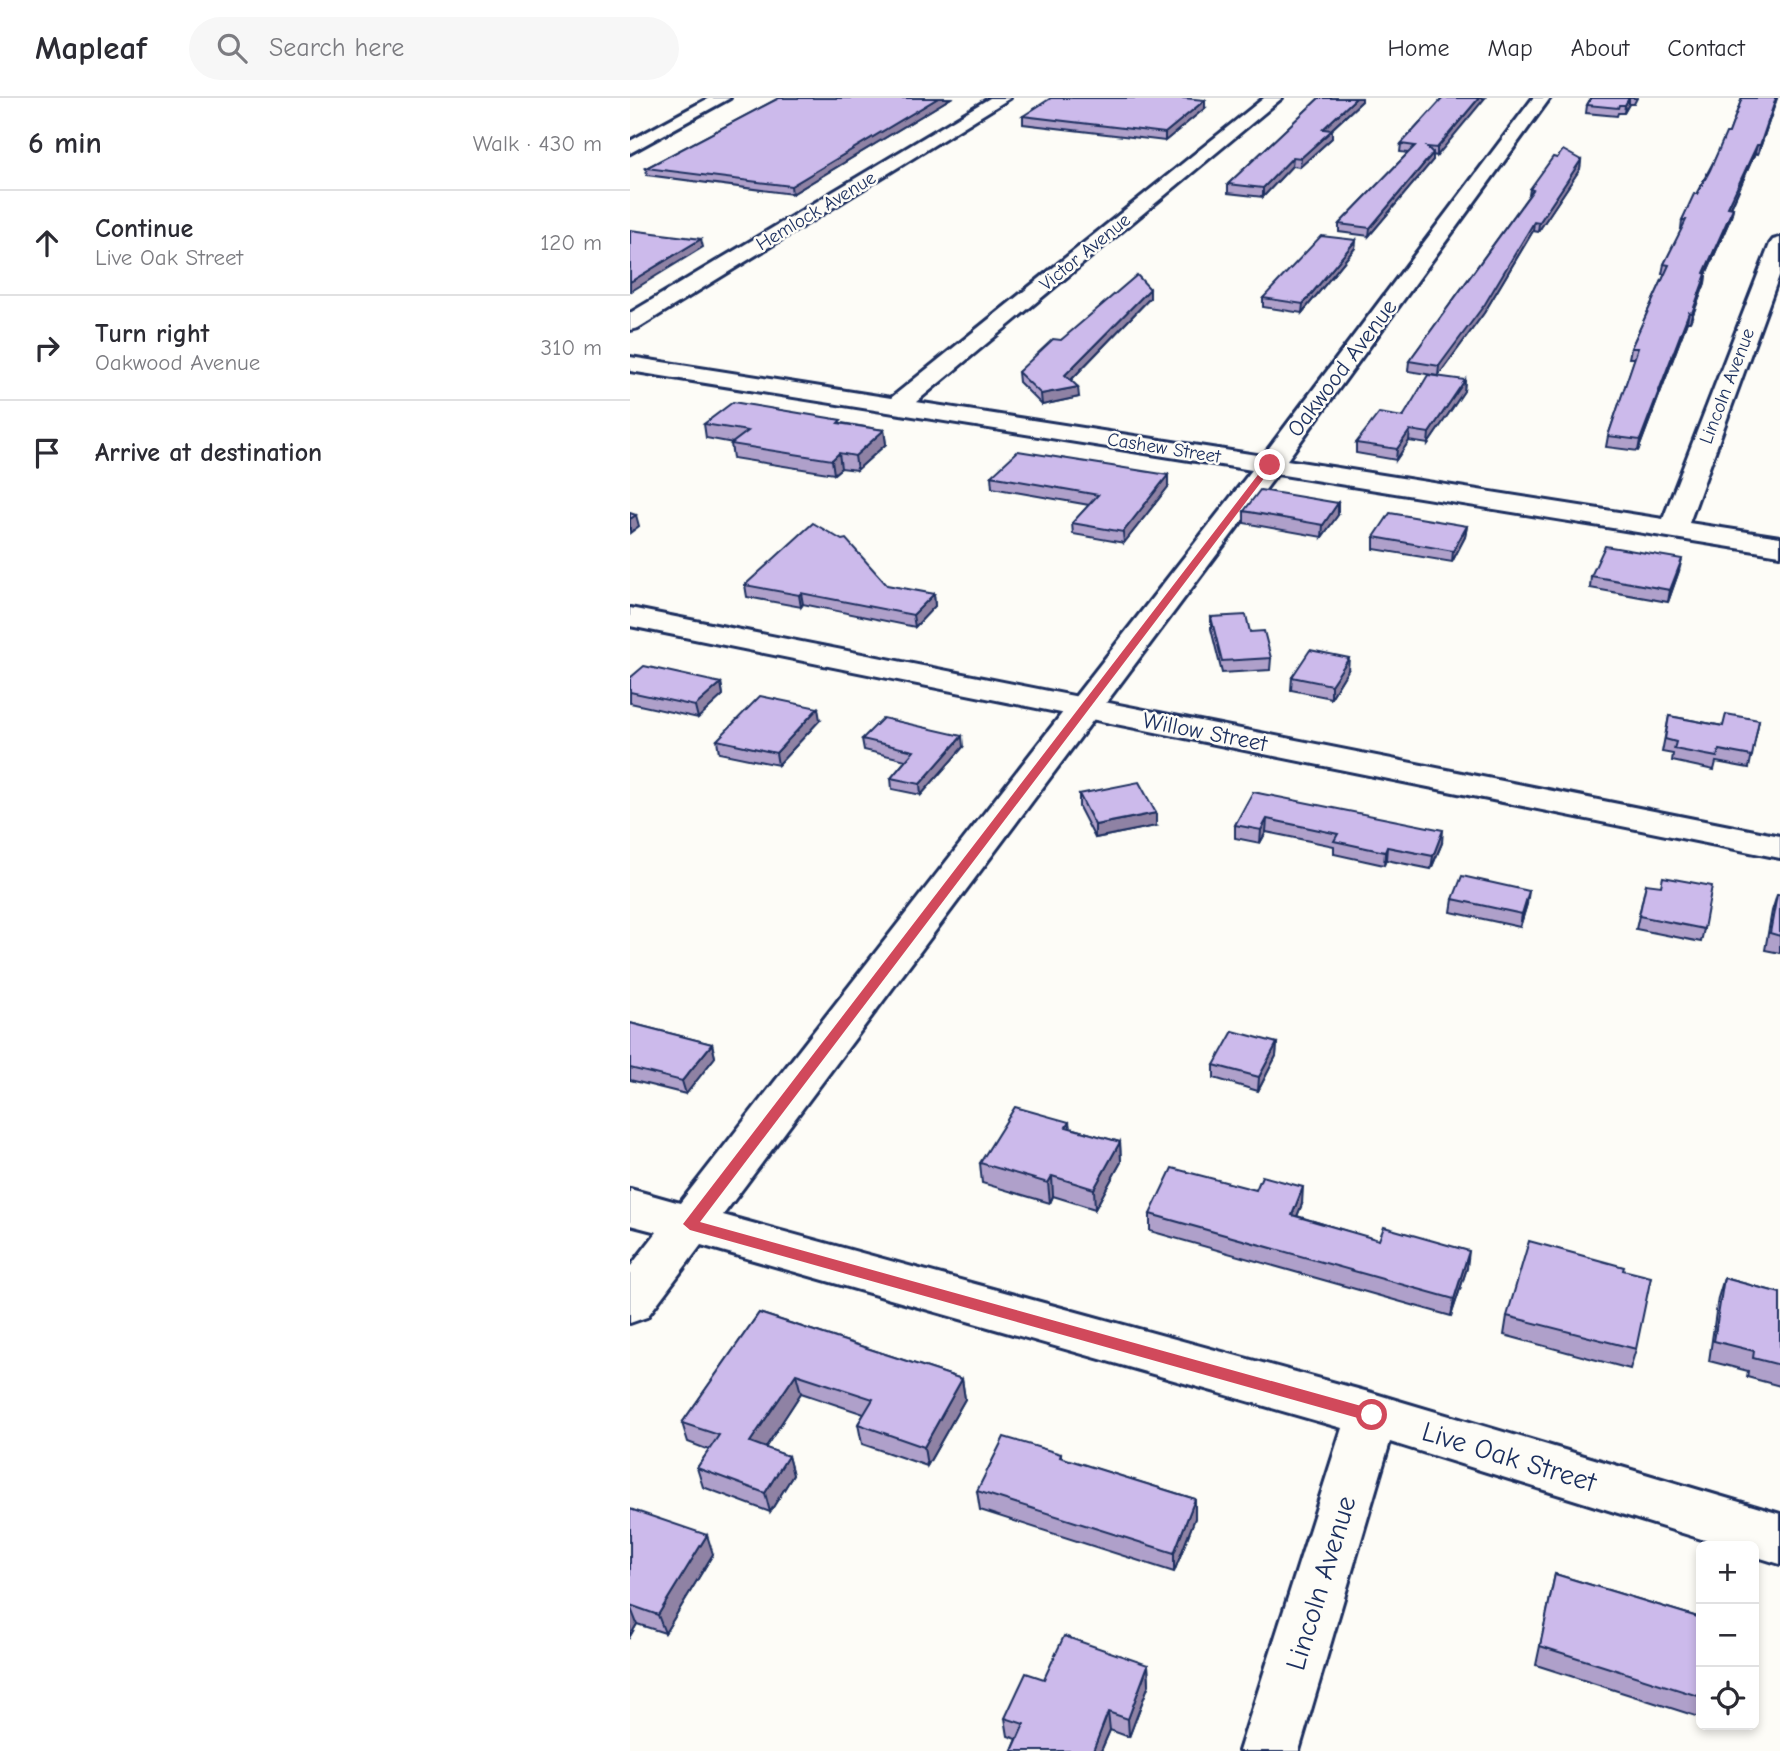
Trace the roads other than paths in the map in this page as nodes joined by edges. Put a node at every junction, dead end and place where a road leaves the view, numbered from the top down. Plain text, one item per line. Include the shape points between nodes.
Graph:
1 (722, 98) edge
2 (1002, 98) edge
3 (1273, 98) edge
4 (1542, 98) edge
5 (630, 148) edge
6 (1780, 244) edge
7 (630, 323) edge
8 (630, 364) edge
9 (896, 406) junction
10 (1270, 465) junction
11 (1673, 529) junction
12 (1780, 546) edge
13 (630, 617) edge
14 (1083, 708) junction
15 (1780, 847) edge
16 (630, 1207) edge
17 (690, 1224) junction
18 (630, 1303) edge
19 (1372, 1415) junction
20 (1780, 1539) edge
21 (1269, 1751) edge

1 - 5 street
2 - 7 street, Hemlock Avenue
3 - 9 street, Victor Avenue
4 - 10 street, Oakwood Avenue
6 - 11 street, Lincoln Avenue
8 - 9 street, Cashew Street
9 - 10 street, Cashew Street
10 - 11 street, Cashew Street
10 - 14 street, Oakwood Avenue
11 - 12 street, Cashew Street
13 - 14 street, Willow Street
14 - 15 street, Willow Street
14 - 17 street, Oakwood Avenue
16 - 17 street, Live Oak Street
17 - 18 street, Oakwood Avenue
17 - 19 street, Live Oak Street
19 - 20 street, Live Oak Street
19 - 21 street, Lincoln Avenue

